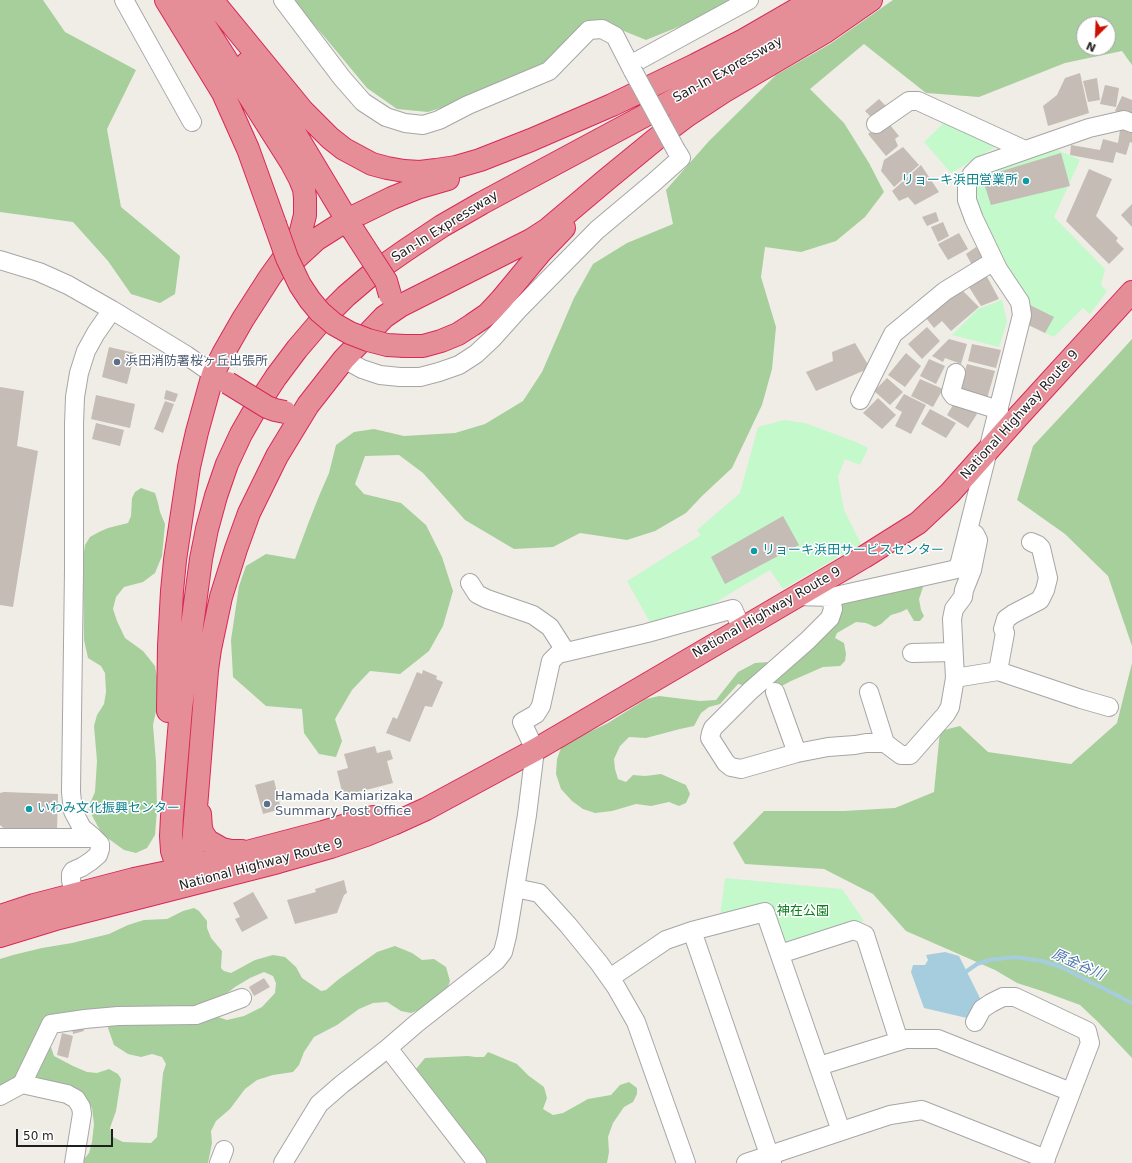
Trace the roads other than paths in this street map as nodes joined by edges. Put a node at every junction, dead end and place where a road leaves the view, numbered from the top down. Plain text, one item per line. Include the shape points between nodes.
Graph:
1 (124, 0) edge
2 (166, 0) edge
3 (187, 0) edge
4 (203, 0) edge
5 (212, 0) edge
6 (282, 0) edge
7 (750, 0) edge
8 (813, 0) edge
9 (845, 0) edge
10 (872, 0) edge
11 (632, 68) junction
12 (612, 105) junction
13 (192, 122) dead end
14 (1132, 123) edge
15 (876, 124) dead end
16 (1025, 150) junction
17 (624, 165) junction
18 (350, 225) junction
19 (0, 260) edge
20 (994, 261) junction
21 (1132, 292) edge
22 (112, 310) junction
23 (384, 317) junction
24 (243, 319) junction
25 (344, 359) junction
26 (956, 373) dead end
27 (220, 379) junction
28 (860, 400) dead end
29 (308, 405) junction
30 (998, 410) junction
31 (989, 449) junction
32 (969, 528) junction
33 (1031, 542) dead end
34 (470, 583) dead end
35 (196, 593) junction
36 (796, 596) junction
37 (831, 597) junction
38 (742, 629) junction
39 (566, 652) junction
40 (953, 652) junction
41 (912, 653) dead end
42 (998, 672) junction
43 (955, 678) junction
44 (775, 692) dead end
45 (869, 692) dead end
46 (1109, 707) dead end
47 (885, 743) junction
48 (535, 750) junction
49 (797, 754) junction
50 (510, 763) junction
51 (199, 776) junction
52 (172, 826) junction
53 (0, 838) edge
54 (94, 838) junction
55 (254, 850) junction
56 (182, 877) junction
57 (134, 878) junction
58 (515, 888) junction
59 (74, 895) junction
60 (0, 916) edge
61 (692, 931) junction
62 (0, 936) edge
63 (780, 954) junction
64 (610, 978) junction
65 (242, 998) dead end
66 (975, 1022) dead end
67 (899, 1041) junction
68 (388, 1048) junction
69 (819, 1066) junction
70 (22, 1084) junction
71 (1071, 1092) junction
72 (0, 1096) edge
73 (841, 1131) junction
74 (771, 1159) edge
75 (1045, 1161) edge
76 (74, 1163) edge
77 (284, 1163) edge
78 (477, 1163) edge
79 (686, 1163) edge
80 (746, 1163) edge

1 - 13 street
2 - 17 highway, bridge via 223,93 248,148 287,258 300,285 320,312 334,324 362,338 387,345 423,346 458,334 472,325 488,314 545,248
3 - 24 highway via 280,145 300,179 306,198 300,234
4 - 18 highway via 287,120
5 - 12 highway via 317,126 344,149 372,164 420,172 474,162
6 - 11 street via 363,102 386,117 405,123 423,125 439,120 549,71 589,30 602,29 615,36
7 - 11 street
8 - 12 highway via 744,40
9 - 35 highway, San-In Expressway via 752,58 442,226 373,273 346,296 320,322 276,377 241,434 216,496 207,528
10 - 17 highway via 825,32 688,115
11 - 25 street, bridge via 681,158 597,230 492,339 459,365 420,377 400,377 380,375
12 - 18 highway via 512,156 392,198
14 - 16 street via 1124,120 1089,128
15 - 16 street via 909,101 918,101
16 - 20 street via 980,166 972,174 968,185 967,200
17 - 23 highway via 560,220 537,236 400,306
18 - 23 highway, bridge via 386,281 390,295
18 - 24 highway via 317,239 279,274
19 - 22 street via 39,272
20 - 28 street via 945,291 893,334
20 - 30 street via 1020,302 1022,315
21 - 31 highway, National Highway Route 9
22 - 27 street
22 - 54 street via 96,333 84,359 75,397 74,424 71,792 73,811 82,828
23 - 25 highway
24 - 27 highway via 223,354
25 - 29 highway
26 - 30 street via 951,392 954,396
27 - 29 highway, bridge via 275,410 295,411
27 - 52 highway via 197,432 188,467 172,591 168,713
29 - 51 highway via 277,456 249,513 221,597 207,670
30 - 31 street
31 - 32 street
31 - 36 highway, National Highway Route 9 via 950,493 918,523
32 - 37 street via 957,569
32 - 40 street via 974,531 978,540 964,597 954,609
33 - 42 street via 1041,548 1048,578 1045,590 1040,600 1006,619
34 - 39 street via 477,594 533,615 550,627
35 - 52 highway via 181,708
35 - 56 highway
36 - 37 street
36 - 38 highway, National Highway Route 9
37 - 49 street via 833,609 830,618 750,691 711,733 710,738 731,767 741,769
38 - 39 street via 733,609 723,604 647,632
38 - 48 highway, National Highway Route 9
39 - 48 street via 551,660 541,706 536,714 522,722
40 - 41 street
40 - 43 street
42 - 43 street
42 - 46 street via 1080,700
43 - 47 street via 950,707 946,714 910,755 901,755
44 - 49 street
45 - 47 street
47 - 49 street via 828,747
48 - 50 highway, National Highway Route 9
48 - 58 street
50 - 55 highway, National Highway Route 9 via 388,812
50 - 56 highway, National Highway Route 9 via 426,809 331,847 237,872
51 - 55 highway via 200,821 203,834 208,841 231,851
51 - 56 highway via 195,819
52 - 56 highway via 171,844
52 - 57 highway via 168,848 160,861 147,872
53 - 54 street
54 - 59 street via 100,844 98,855 71,874
55 - 56 highway, National Highway Route 9
56 - 57 highway, National Highway Route 9
56 - 62 highway, National Highway Route 9
57 - 59 highway, National Highway Route 9
58 - 64 street via 539,893
58 - 68 street via 503,952 496,961
59 - 60 highway, National Highway Route 9
61 - 63 street via 765,912
61 - 64 street via 666,940
61 - 74 street
63 - 67 street via 854,930 865,935
63 - 69 street
64 - 79 street via 636,1022
65 - 70 street via 196,1015 118,1016 51,1024
66 - 71 street via 982,1010 991,1003 1003,997 1015,997 1087,1031 1090,1043
67 - 69 street
67 - 71 street via 938,1039
68 - 77 street via 319,1104
68 - 78 street
69 - 73 street
70 - 72 street
70 - 76 street via 67,1094 76,1099 82,1114
71 - 75 street
73 - 74 street
73 - 75 street via 890,1115 922,1110
74 - 80 street

